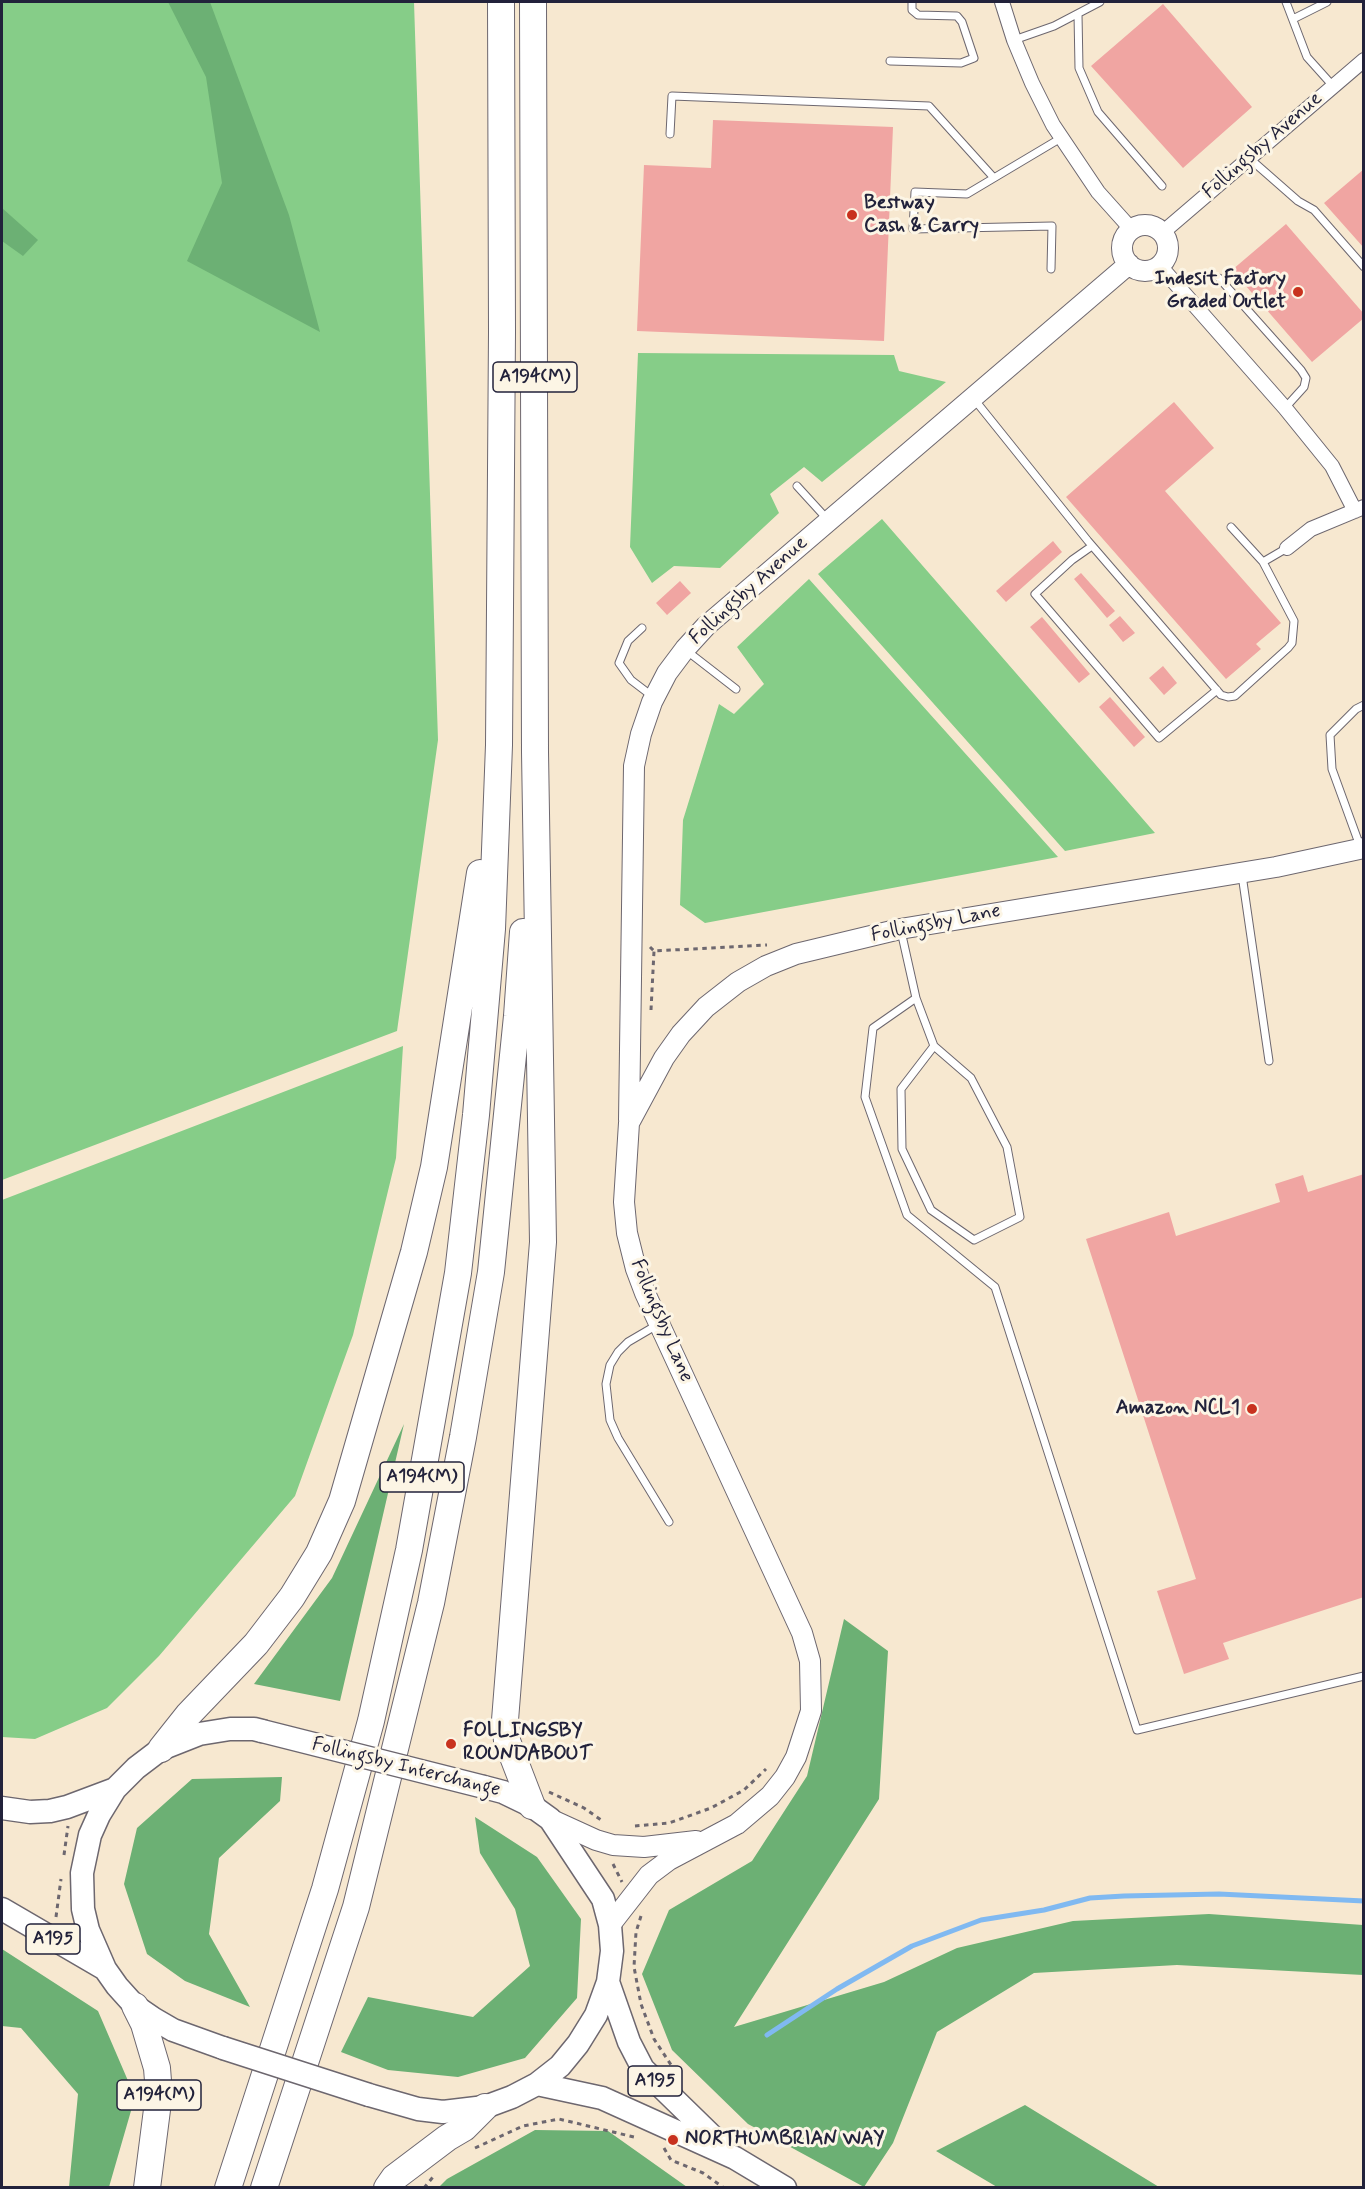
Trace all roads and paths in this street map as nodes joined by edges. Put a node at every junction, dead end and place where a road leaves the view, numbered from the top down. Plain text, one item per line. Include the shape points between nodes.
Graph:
1 (501, 2) edge
2 (533, 2) edge
3 (912, 2) edge
4 (1002, 2) edge
5 (1100, 2) edge
6 (1286, 2) edge
7 (1327, 2) edge
8 (1078, 14) junction
9 (1293, 19) junction
10 (1014, 40) junction
11 (1364, 60) edge
12 (890, 61) dead end
13 (1333, 86) junction
14 (669, 134) dead end
15 (1061, 138) junction
16 (1249, 158) junction
17 (994, 178) junction
18 (1162, 186) dead end
19 (1131, 230) junction
20 (1162, 233) junction
21 (1129, 264) junction
22 (1160, 266) junction
23 (1364, 267) edge
24 (1051, 269) dead end
25 (1219, 278) dead end
26 (972, 397) junction
27 (1284, 408) junction
28 (797, 486) dead end
29 (1359, 509) edge
30 (829, 521) junction
31 (1231, 527) dead end
32 (1092, 546) junction
33 (1287, 548) joint
34 (1263, 562) junction
35 (642, 628) dead end
36 (685, 649) junction
37 (736, 689) dead end
38 (1217, 690) junction
39 (654, 697) junction
40 (1364, 705) edge
41 (499, 745) junction
42 (535, 752) junction
43 (1362, 849) edge
44 (1242, 873) junction
45 (900, 929) junction
46 (775, 944) dead end
47 (654, 951) dead end
48 (916, 998) junction
49 (934, 1046) junction
50 (1269, 1061) dead end
51 (629, 1123) junction
52 (660, 1324) junction
53 (669, 1522) dead end
54 (1364, 1676) edge
55 (161, 1749) junction
56 (770, 1765) dead end
57 (116, 1789) junction
58 (535, 1803) junction
59 (2, 1808) edge
60 (613, 1837) junction
61 (704, 1840) junction
62 (634, 1894) junction
63 (2, 1909) edge
64 (610, 1925) junction
65 (105, 1969) junction
66 (608, 1982) junction
67 (135, 2006) junction
68 (677, 2076) dead end
69 (537, 2084) junction
70 (485, 2108) junction
71 (649, 2140) dead end
72 (663, 2145) dead end
73 (468, 2151) dead end
74 (735, 2158) junction
75 (441, 2171) dead end
76 (147, 2187) edge
77 (228, 2187) edge
78 (264, 2187) edge
79 (387, 2187) edge
80 (424, 2187) edge
81 (724, 2187) edge
82 (785, 2187) edge

1 - 41 highway, A194(M)
2 - 42 highway, A194(M)
3 - 12 lane via 912,10 918,15 957,16 974,57 961,63
4 - 10 street
5 - 8 lane
6 - 9 lane
7 - 9 lane
8 - 10 lane
8 - 18 lane via 1079,68 1098,112
9 - 13 lane via 1307,57
10 - 15 street
11 - 13 street, Follingsby Avenue
13 - 16 street, Follingsby Avenue
14 - 17 lane via 672,96 929,106
15 - 17 lane
15 - 19 street via 1098,192
16 - 20 street, Follingsby Avenue
16 - 23 lane via 1314,210
17 - 24 lane via 967,194 915,192 913,229 1052,226
19 - 20 street via 1146,225
19 - 21 street via 1122,247
20 - 22 street via 1168,249
21 - 22 street via 1144,271
21 - 26 street, Follingsby Avenue
22 - 27 street
25 - 27 lane via 1306,378 1304,387
26 - 30 street, Follingsby Avenue
26 - 32 lane
27 - 29 street via 1332,466
28 - 30 lane
29 - 33 street via 1311,530
30 - 36 street, Follingsby Avenue via 706,626
31 - 34 lane
32 - 38 lane
32 - 38 lane via 1035,594 1152,729 1160,738
33 - 34 lane
34 - 38 lane via 1294,621 1292,643 1235,696 1228,698
35 - 39 lane via 628,641 619,663 631,680
36 - 37 lane
36 - 39 street, Follingsby Avenue
39 - 51 street, Follingsby Avenue via 634,766
40 - 43 lane via 1330,735 1332,769
41 - 55 highway, A194(M) via 434,1167 414,1252 342,1501 319,1553 292,1598
41 - 77 highway, A194(M) via 492,929 475,1126 458,1273 409,1550 371,1721 325,1889
42 - 58 highway, A194(M) via 543,1242 504,1720 507,1741
42 - 78 highway, A194(M) via 517,1016 494,1238 463,1437 430,1603 356,1907
43 - 44 street, Follingsby Lane
44 - 45 street, Follingsby Lane
44 - 50 lane
45 - 48 lane
45 - 51 street, Follingsby Lane via 796,954 738,982 705,1007 681,1034 656,1070
46 - 47 path
48 - 49 lane
48 - 54 lane via 873,1028 865,1097 907,1215 995,1287 1137,1730
49 - 49 lane via 971,1078 1007,1147 1020,1217 974,1240 931,1210 902,1149 901,1089
51 - 52 street, Follingsby Lane via 624,1202 627,1233 636,1269
52 - 53 lane via 618,1352 606,1384 610,1420 618,1438
52 - 61 street, Follingsby Lane via 802,1633 810,1661 811,1711 799,1749 784,1778 754,1811
55 - 57 main road, Follingsby Interchange
55 - 58 main road, Follingsby Interchange, bridge via 199,1734 254,1729
56 - 60 path via 744,1790 711,1808
57 - 59 main road via 50,1810
57 - 65 main road, Follingsby Interchange via 90,1835 82,1873 88,1930
58 - 60 street, Follingsby Lane via 596,1840
58 - 60 path via 548,1791 584,1808
58 - 64 main road, Follingsby Interchange via 603,1899
60 - 61 street, Follingsby Lane via 644,1847
60 - 62 path via 612,1861 624,1887
61 - 62 street, Follingsby Lane via 649,1875
62 - 64 street, Follingsby Lane
62 - 68 path via 645,1903 636,1932 634,1966 640,2004 654,2039
63 - 65 main road, A195
64 - 66 main road, Follingsby Interchange
65 - 67 main road, Follingsby Interchange
66 - 69 main road, Follingsby Interchange via 596,2015 578,2044 560,2066
66 - 74 main road, A195 via 643,2069
67 - 70 main road, Follingsby Interchange, bridge via 173,2030 369,2096 443,2112
67 - 76 highway, A194(M) via 157,2068 159,2094
69 - 70 main road, Follingsby Interchange
69 - 74 main road, A195 via 602,2098
70 - 79 highway
71 - 73 path via 559,2120 523,2126
72 - 81 path via 671,2160
74 - 82 main road, A195
75 - 80 path

